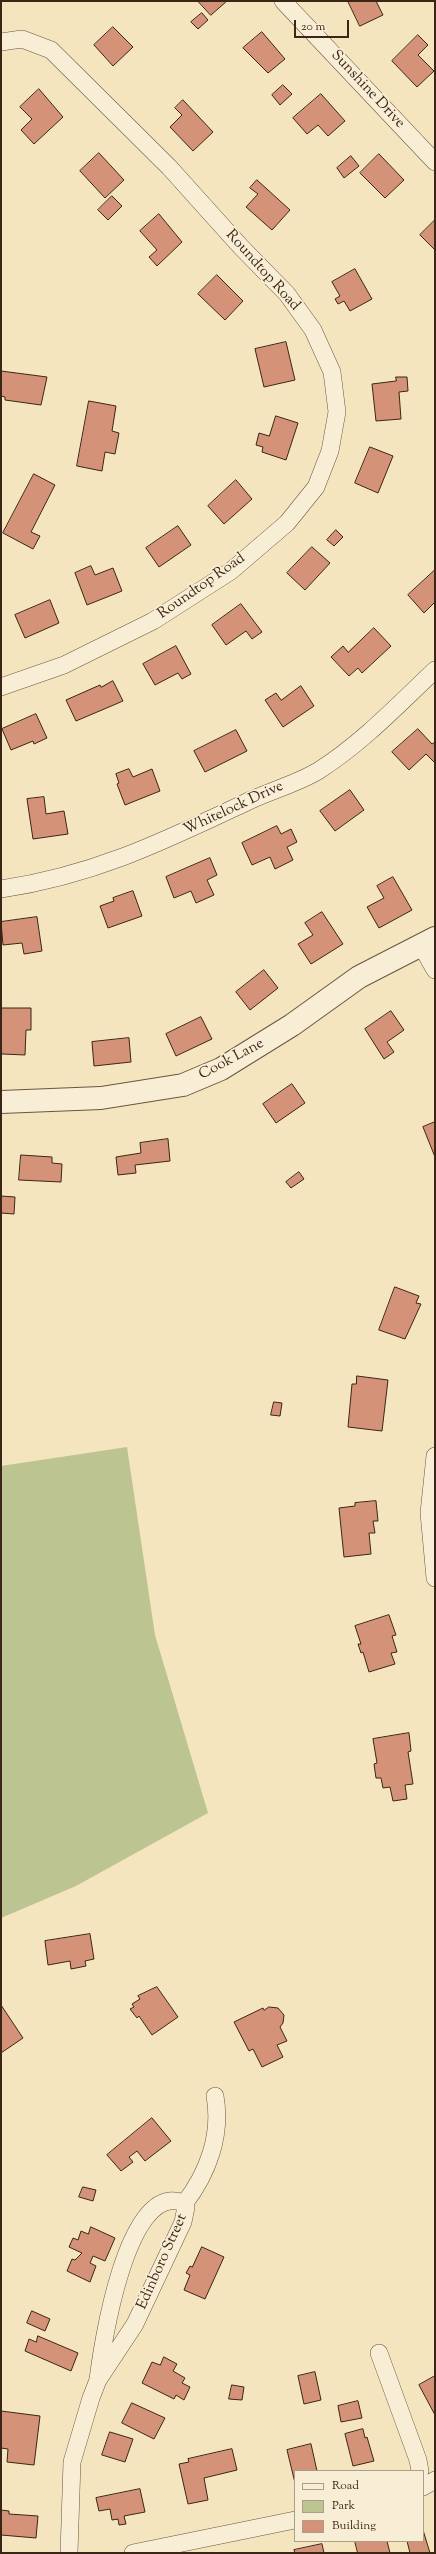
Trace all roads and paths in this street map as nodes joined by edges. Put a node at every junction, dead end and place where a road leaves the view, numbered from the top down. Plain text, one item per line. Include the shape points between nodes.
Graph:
1 (283, 1) edge
2 (1, 42) edge
3 (435, 162) edge
4 (435, 670) edge
5 (1, 687) edge
6 (1, 889) edge
7 (428, 942) edge
8 (435, 970) edge
9 (1, 1102) edge
10 (435, 1456) edge
11 (435, 1578) edge
12 (215, 2096) dead end
13 (184, 2204) junction
14 (379, 2353) dead end
15 (98, 2380) junction
16 (420, 2470) edge
17 (435, 2480) edge
18 (424, 2486) edge
19 (294, 2520) edge
20 (69, 2553) edge
21 (133, 2553) edge

1 - 3 street, Sunshine Drive
2 - 5 street, Roundtop Road via 22,39 51,50 169,167 240,247 287,294 312,330 332,372 337,412 330,451 316,487 287,523 231,571 153,621 64,665
4 - 6 street, Whitelock Drive via 358,740 317,771 154,846 98,868 34,884
7 - 8 street
7 - 9 street, Cook Lane via 359,977 245,1056 221,1070 183,1085 101,1098
10 - 11 street via 429,1513
12 - 13 street via 218,2114 215,2140 198,2183
13 - 15 street, Edinboro Street via 186,2210 183,2222 147,2298 118,2353
13 - 15 street, Edinboro Street via 173,2201 152,2210 137,2230 113,2297 101,2352
14 - 16 street
15 - 20 street, Edinboro Street via 72,2462
17 - 18 street
19 - 21 street

